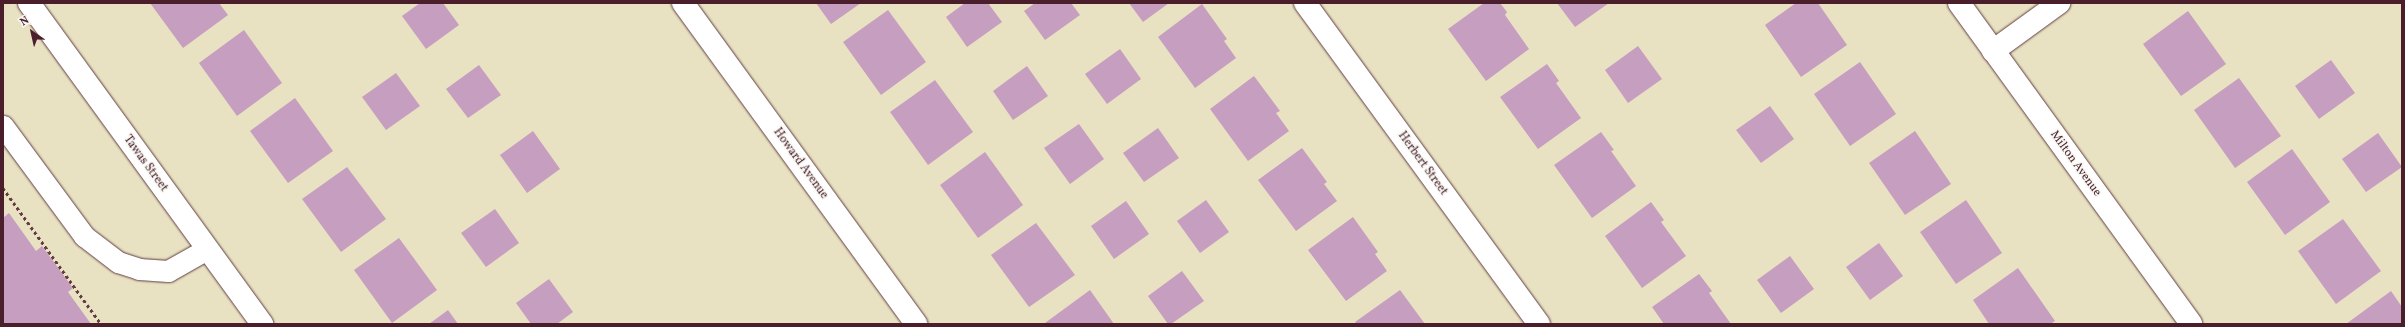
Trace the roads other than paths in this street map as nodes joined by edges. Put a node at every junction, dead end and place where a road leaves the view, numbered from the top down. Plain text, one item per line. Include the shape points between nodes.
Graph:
1 (29, 3) edge
2 (683, 3) edge
3 (1305, 3) edge
4 (1959, 3) edge
5 (2059, 3) edge
6 (1993, 50) junction
7 (3, 126) edge
8 (207, 249) junction
9 (262, 324) edge
10 (916, 324) edge
11 (1539, 324) edge
12 (2191, 324) edge

1 - 8 street, Tawas Street
2 - 10 street, Howard Avenue
3 - 11 street, Herbert Street
4 - 6 street, Milton Avenue
5 - 6 street
6 - 12 street, Milton Avenue
7 - 8 lane via 84,236 118,262 139,270 168,271
8 - 9 street, Tawas Street

